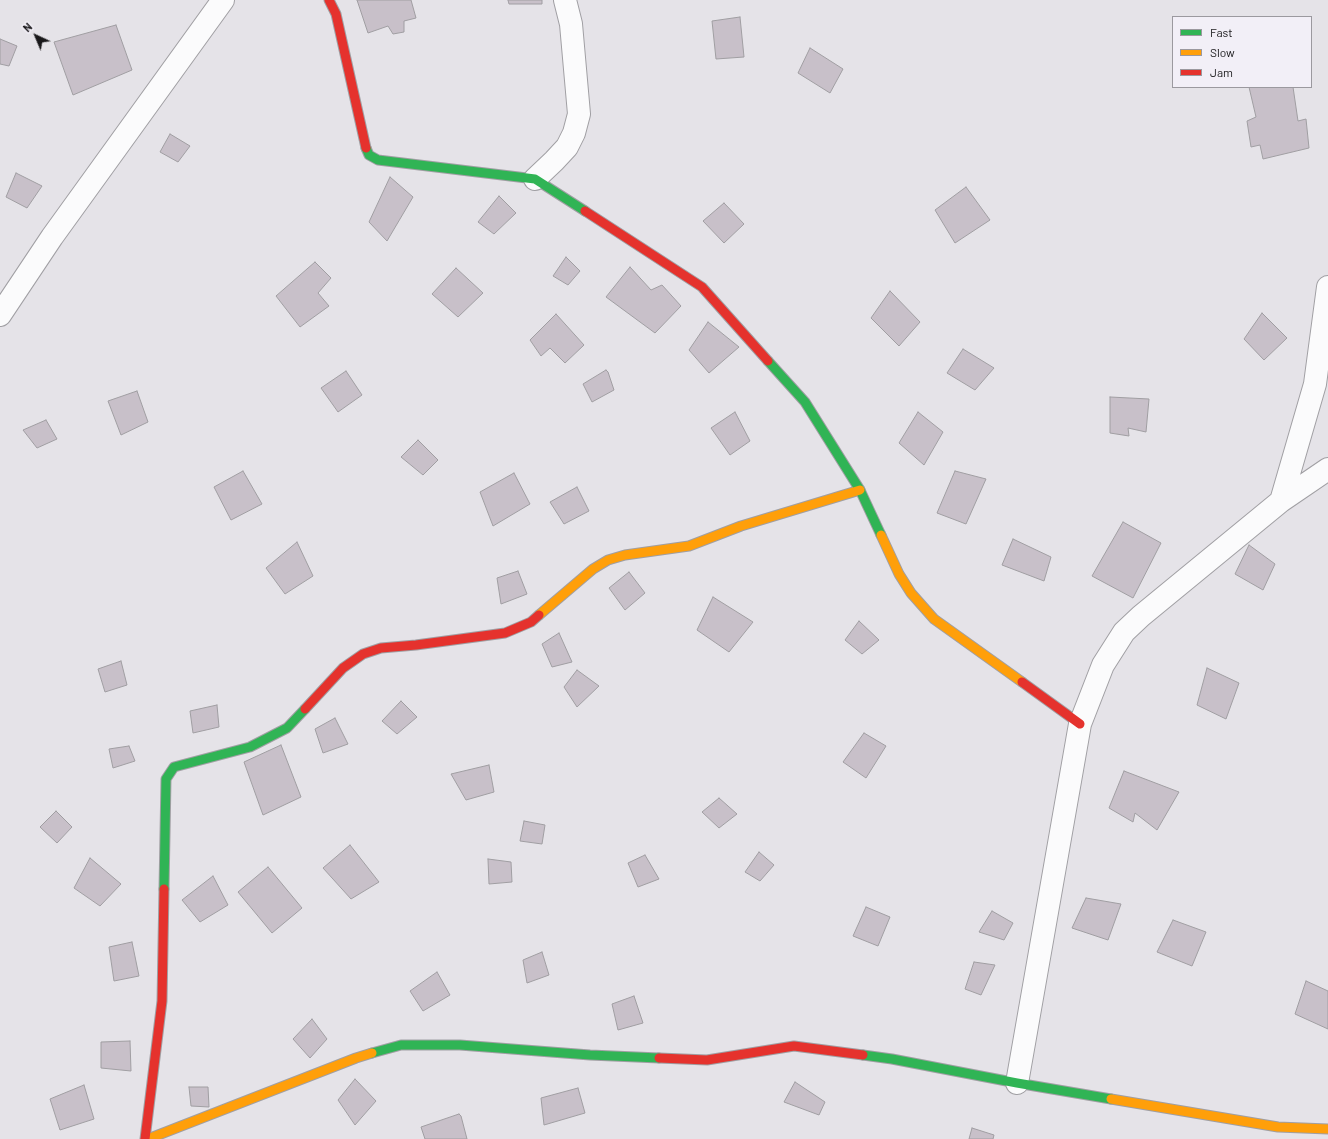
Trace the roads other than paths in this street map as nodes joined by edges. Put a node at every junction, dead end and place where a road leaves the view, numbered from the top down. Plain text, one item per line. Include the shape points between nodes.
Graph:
1 (223, 0) edge
2 (329, 0) edge
3 (565, 0) edge
4 (535, 179) junction
5 (1328, 287) edge
6 (0, 315) edge
7 (1328, 469) edge
8 (860, 490) junction
9 (1281, 501) junction
10 (1080, 724) junction
11 (1017, 1083) junction
12 (1328, 1129) edge
13 (144, 1139) edge
14 (148, 1139) edge

1 - 6 street via 52,237
2 - 4 street via 336,14 364,145 369,155 378,160
3 - 4 street via 571,24 580,114 567,147
4 - 8 street via 702,286 805,402
5 - 9 street via 1315,384
7 - 9 street
8 - 10 street via 899,574 911,593 934,619
8 - 13 street via 741,526 688,546 608,560 531,622 505,634 381,648 363,654 344,668 287,728 250,747 174,767 166,779 162,1001
9 - 10 street via 1124,632 1103,665
10 - 11 street
11 - 12 street via 1278,1127
11 - 14 street via 892,1059 794,1046 706,1060 590,1055 460,1045 401,1045 356,1058

